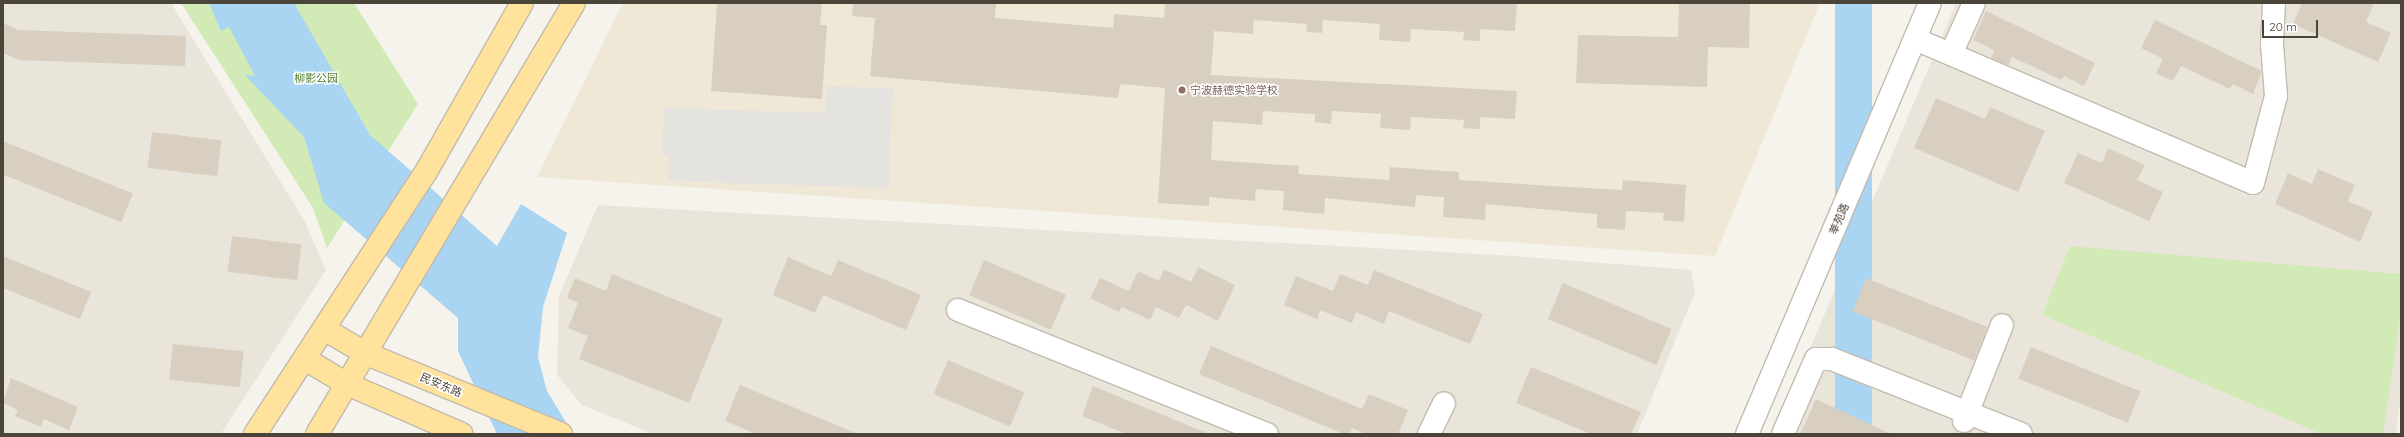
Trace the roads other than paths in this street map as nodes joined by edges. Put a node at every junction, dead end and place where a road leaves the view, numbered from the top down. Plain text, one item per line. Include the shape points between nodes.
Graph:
1 (522, 3) edge
2 (574, 3) edge
3 (1930, 3) edge
4 (1974, 3) edge
5 (2274, 3) edge
6 (1915, 39) junction
7 (1951, 54) junction
8 (958, 310) dead end
9 (2002, 325) dead end
10 (324, 329) junction
11 (367, 354) junction
12 (305, 359) junction
13 (347, 384) junction
14 (1444, 403) dead end
15 (1966, 416) junction
16 (255, 434) edge
17 (317, 434) edge
18 (462, 434) edge
19 (561, 434) edge
20 (1267, 434) edge
21 (1430, 434) edge
22 (1747, 434) edge
23 (1783, 434) edge
24 (1790, 434) edge
25 (1995, 434) edge
26 (2021, 434) edge

1 - 10 main road via 426,172
2 - 11 main road
3 - 6 street, 莘苑路
4 - 7 street
5 - 7 street via 2272,44 2276,96 2254,182
6 - 7 street
6 - 22 street, 莘苑路
8 - 20 street
9 - 15 street
10 - 11 main road, 民安东路
10 - 12 main road
11 - 13 main road
11 - 19 main road, 民安东路
12 - 13 main road
12 - 16 main road
13 - 17 main road
13 - 18 main road
14 - 21 street
15 - 23 street via 1832,359 1816,359
15 - 24 street via 1840,370 1818,370
15 - 25 street
15 - 26 street

